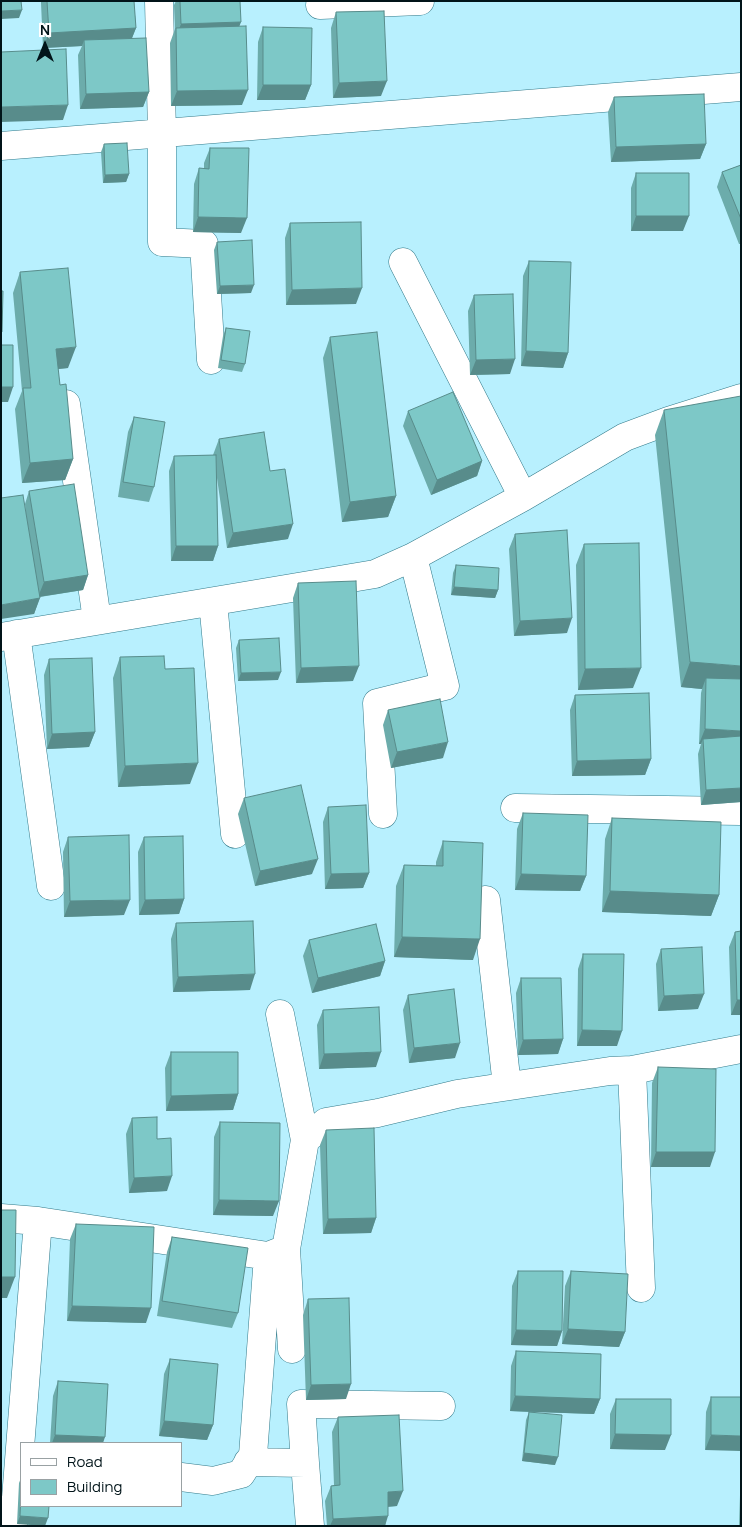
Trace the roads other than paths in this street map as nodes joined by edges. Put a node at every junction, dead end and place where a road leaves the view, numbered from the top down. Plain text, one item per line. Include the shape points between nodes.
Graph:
1 (159, 1) edge
2 (420, 1) edge
3 (320, 5) dead end
4 (741, 87) edge
5 (162, 134) junction
6 (1, 146) edge
7 (403, 262) dead end
8 (211, 360) dead end
9 (64, 391) edge
10 (741, 398) edge
11 (523, 497) junction
12 (413, 557) junction
13 (213, 602) junction
14 (97, 620) junction
15 (8, 636) edge
16 (515, 808) dead end
17 (741, 811) edge
18 (383, 814) dead end
19 (234, 834) dead end
20 (51, 886) dead end
21 (486, 900) dead end
22 (280, 1014) dead end
23 (741, 1049) edge
24 (632, 1070) junction
25 (506, 1086) junction
26 (304, 1140) junction
27 (1, 1218) edge
28 (38, 1221) junction
29 (277, 1252) junction
30 (641, 1288) dead end
31 (292, 1349) dead end
32 (442, 1406) dead end
33 (21, 1442) edge
34 (20, 1459) edge
35 (248, 1462) junction
36 (305, 1463) junction
37 (182, 1478) edge
38 (9, 1497) edge
39 (13, 1526) edge
40 (310, 1526) edge

1 - 5 street
2 - 3 street
4 - 5 street
5 - 6 street
5 - 8 street via 162,242 204,244
7 - 11 street
9 - 14 street
10 - 11 street via 625,437
11 - 12 street
12 - 13 street via 375,574
12 - 18 street via 445,686 377,704
13 - 14 street
13 - 19 street
14 - 15 street
15 - 20 street
16 - 17 street
21 - 25 street
22 - 26 street
23 - 24 street
24 - 25 street
24 - 30 street
25 - 26 street via 326,1122
26 - 29 street
27 - 28 street
28 - 29 street
28 - 33 street
29 - 31 street
29 - 35 street via 253,1456
32 - 36 street via 301,1404
34 - 38 street
35 - 36 street
35 - 37 street via 241,1474 213,1481
36 - 40 street
38 - 39 street

